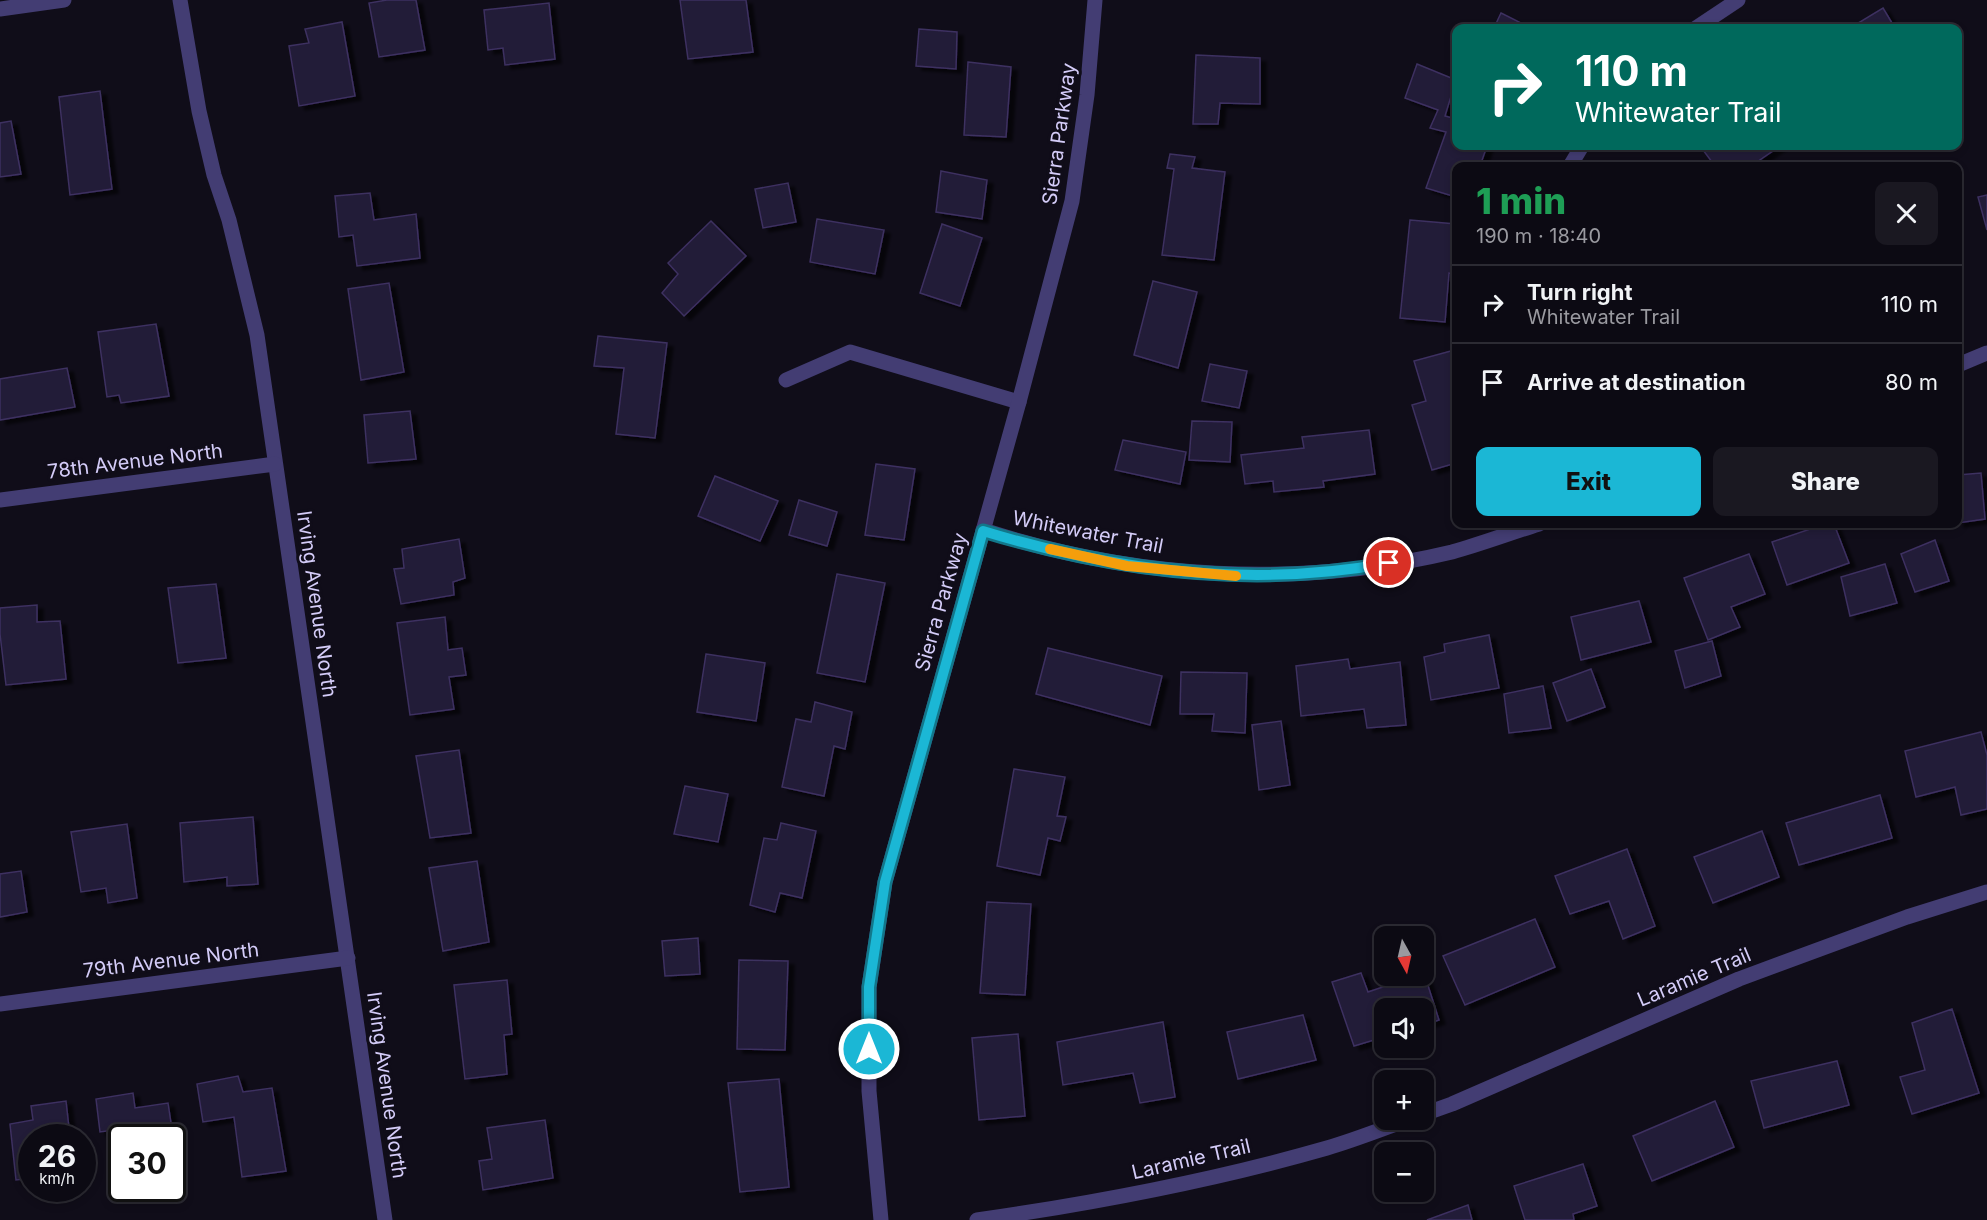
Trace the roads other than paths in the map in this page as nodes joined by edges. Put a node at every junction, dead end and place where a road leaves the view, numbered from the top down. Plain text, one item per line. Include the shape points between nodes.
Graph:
1 (64, 0) edge
2 (180, 0) edge
3 (1095, 0) edge
4 (1738, 0) edge
5 (0, 9) edge
6 (1702, 24) edge
7 (1987, 353) edge
8 (1962, 363) edge
9 (786, 381) dead end
10 (1019, 402) junction
11 (276, 464) junction
12 (0, 500) edge
13 (1526, 528) edge
14 (983, 531) junction
15 (1987, 892) edge
16 (348, 958) junction
17 (0, 1004) edge
18 (1434, 1110) edge
19 (1378, 1130) edge
20 (384, 1220) edge
21 (881, 1220) edge
22 (977, 1220) edge

1 - 5 street
2 - 11 street, Irving Avenue North via 201,122 257,335
3 - 10 street, Sierra Parkway via 1088,95 1072,201
4 - 6 street
7 - 8 street
9 - 10 street via 850,352
10 - 14 street, Sierra Parkway
11 - 12 street, 78th Avenue North
11 - 16 street, Irving Avenue North
13 - 14 street, Whitewater Trail via 1453,551 1347,571 1236,576 1127,566
14 - 21 street, Sierra Parkway via 885,882 869,987 869,1091
15 - 18 street, Laramie Trail via 1738,979
16 - 17 street, 79th Avenue North
16 - 20 street, Irving Avenue North
19 - 22 street, Laramie Trail via 1204,1180 1075,1206

